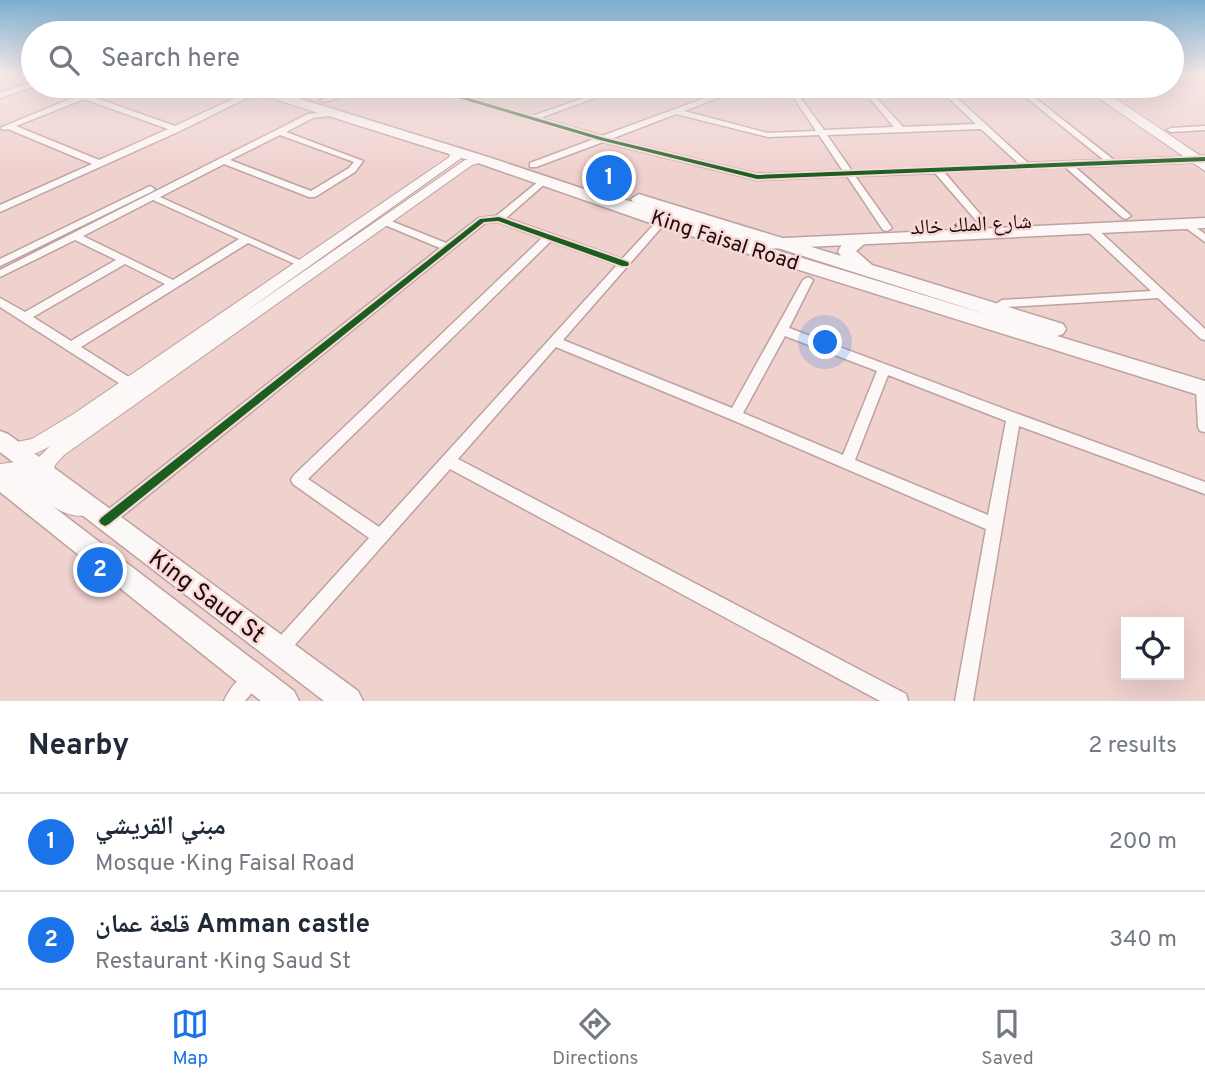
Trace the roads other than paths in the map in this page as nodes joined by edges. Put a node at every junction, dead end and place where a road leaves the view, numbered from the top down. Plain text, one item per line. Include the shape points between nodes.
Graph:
1 (54, 108) edge
2 (117, 108) edge
3 (220, 108) edge
4 (306, 108) edge
5 (328, 108) edge
6 (331, 108) edge
7 (332, 108) edge
8 (500, 108) edge
9 (563, 108) edge
10 (683, 108) edge
11 (803, 108) edge
12 (881, 108) edge
13 (963, 108) edge
14 (1043, 108) edge
15 (1122, 108) edge
16 (1138, 108) edge
17 (674, 111) junction
18 (533, 118) junction
19 (983, 126) junction
20 (4, 127) edge
21 (1205, 128) edge
22 (177, 129) junction
23 (900, 129) junction
24 (1171, 130) junction
25 (279, 132) junction
26 (820, 133) junction
27 (602, 139) junction
28 (452, 150) junction
29 (1202, 159) edge
30 (483, 160) junction
31 (224, 161) junction
32 (1111, 162) junction
33 (100, 164) junction
34 (1067, 164) junction
35 (533, 165) junction
36 (1024, 166) junction
37 (937, 169) junction
38 (848, 173) junction
39 (440, 176) junction
40 (544, 180) junction
41 (592, 195) junction
42 (153, 197) junction
43 (0, 209) edge
44 (1205, 211) edge
45 (1126, 216) junction
46 (499, 219) junction
47 (383, 221) junction
48 (662, 221) junction
49 (984, 223) junction
50 (1185, 223) junction
51 (1205, 223) edge
52 (1090, 228) junction
53 (737, 229) junction
54 (874, 232) junction
55 (75, 236) junction
56 (549, 237) junction
57 (247, 239) junction
58 (1205, 239) edge
59 (782, 244) junction
60 (447, 247) junction
61 (816, 248) junction
62 (123, 261) junction
63 (0, 263) edge
64 (301, 263) junction
65 (625, 264) junction
66 (867, 270) junction
67 (0, 274) edge
68 (808, 280) dead end
69 (173, 285) junction
70 (1162, 295) junction
71 (0, 302) edge
72 (1000, 310) junction
73 (25, 317) junction
74 (782, 330) junction
75 (1205, 336) edge
76 (555, 342) junction
77 (73, 346) junction
78 (1087, 352) junction
79 (884, 369) junction
80 (130, 384) junction
81 (1204, 393) edge
82 (735, 415) junction
83 (1013, 418) junction
84 (87, 422) junction
85 (1205, 428) edge
86 (7, 444) edge
87 (449, 461) junction
88 (847, 463) junction
89 (0, 472) edge
90 (44, 474) junction
91 (0, 479) edge
92 (1205, 488) edge
93 (11, 496) edge
94 (98, 515) junction
95 (993, 525) junction
96 (381, 537) junction
97 (279, 650) junction
98 (254, 677) junction
99 (233, 701) edge
100 (284, 701) edge
101 (348, 701) edge
102 (899, 701) edge
103 (964, 701) edge

1 - 20 street
2 - 22 street
3 - 22 street
4 - 63 street
5 - 25 street
6 - 28 highway, King Faisal Road
7 - 35 highway, King Faisal Road
8 - 18 street
9 - 18 street
10 - 17 street
11 - 26 street
12 - 23 street
13 - 19 street
14 - 32 street
15 - 29 highway
16 - 24 highway
17 - 26 street via 768,135
17 - 27 street
18 - 27 street
19 - 23 street
19 - 36 street
20 - 33 street
21 - 24 street
22 - 33 street
23 - 26 street
24 - 29 highway
25 - 31 street
25 - 31 street via 359,161 312,195
26 - 38 street
27 - 35 street
27 - 38 street via 757,177
28 - 30 highway, King Faisal Road
28 - 39 street via 456,157
29 - 32 street
30 - 39 street
30 - 40 highway, King Faisal Road
31 - 42 street
32 - 34 street
33 - 43 street
34 - 36 street
34 - 45 street
35 - 53 highway, King Faisal Road
36 - 37 street
37 - 38 street
37 - 49 street
38 - 54 street
39 - 47 street
39 - 64 street
40 - 41 highway, King Faisal Road
40 - 46 street
41 - 48 highway, King Faisal Road
41 - 59 main road via 747,241
42 - 55 street
42 - 57 street
44 - 45 main road, شارع الملك خالد
45 - 49 main road, شارع الملك خالد
46 - 56 street
46 - 60 street via 482,220
47 - 60 street
47 - 84 street
48 - 65 street
48 - 78 highway, King Faisal Road
49 - 54 main road, شارع الملك خالد
50 - 51 main road, شارع الملك خالد
50 - 52 main road, شارع الملك خالد
50 - 58 street
52 - 54 main road, شارع الملك خالد
52 - 70 street
53 - 54 main road, شارع الملك خالد
53 - 59 highway, King Faisal Road
54 - 61 main road via 826,234 819,237
54 - 66 highway via 847,252
55 - 62 street
55 - 67 street
56 - 65 street
56 - 96 street via 298,480
57 - 64 street
57 - 69 street
59 - 61 highway, King Faisal Road
60 - 94 street
61 - 66 highway, King Faisal Road
61 - 78 highway via 820,261 830,267
62 - 69 street
62 - 73 street
64 - 80 street
65 - 76 street
66 - 72 highway, King Faisal Road
68 - 74 street
69 - 77 street
70 - 72 street via 1002,304
70 - 75 street
71 - 73 street
72 - 81 highway, King Faisal Road
73 - 77 street
74 - 79 street
74 - 82 street
76 - 82 street
76 - 87 street
77 - 80 street
78 - 81 highway, King Faisal Road
79 - 83 street
79 - 88 street
80 - 84 street
81 - 85 street
82 - 88 street
83 - 92 street
83 - 95 street
84 - 86 street via 36,446
84 - 90 street via 46,462
86 - 90 main road, King Saud St
87 - 96 street
87 - 102 street
88 - 95 street
89 - 94 street via 14,468 55,499
90 - 94 main road, King Saud St
91 - 93 main road, King Saud St
93 - 98 main road, King Saud St
94 - 97 main road, King Saud St
95 - 103 street
96 - 97 street
97 - 101 main road, King Saud St
98 - 99 street
98 - 100 main road, King Saud St

